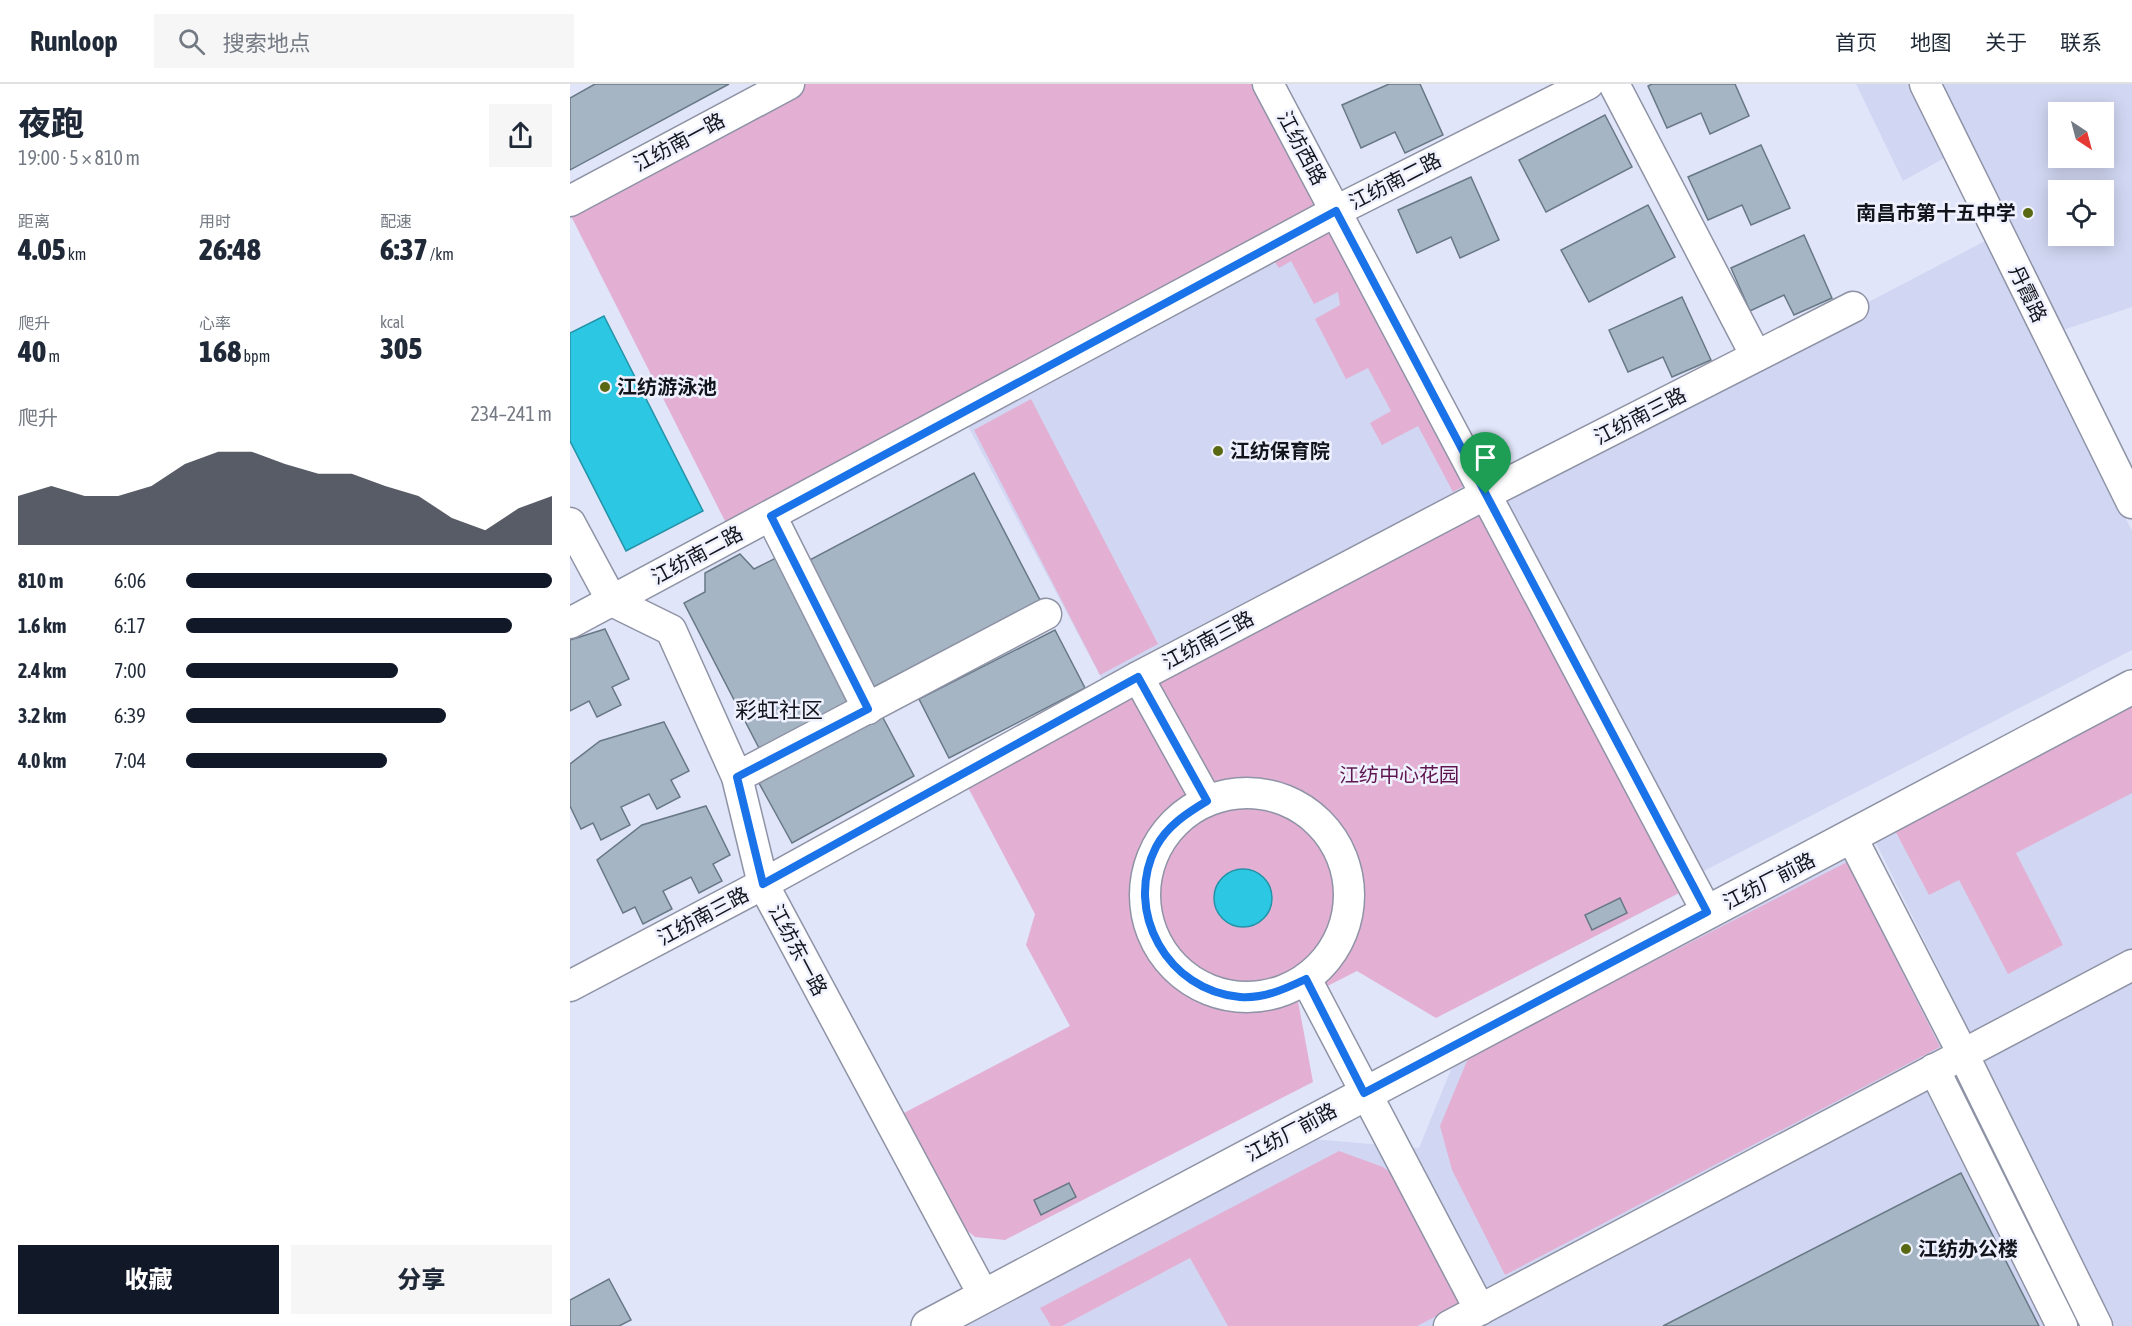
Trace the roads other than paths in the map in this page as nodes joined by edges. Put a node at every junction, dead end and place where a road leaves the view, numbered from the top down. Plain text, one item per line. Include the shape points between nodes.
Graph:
1 (788, 84) edge
2 (1268, 84) edge
3 (1588, 84) edge
4 (1614, 84) edge
5 (1925, 84) edge
6 (570, 201) edge
7 (1336, 211) junction
8 (1853, 307) dead end
9 (1756, 356) junction
10 (1486, 494) junction
11 (2132, 503) edge
12 (771, 516) junction
13 (570, 523) edge
14 (612, 601) junction
15 (1046, 614) dead end
16 (570, 623) edge
17 (1138, 677) junction
18 (2132, 687) edge
19 (868, 709) junction
20 (737, 777) junction
21 (1207, 801) junction
22 (1852, 838) junction
23 (763, 884) junction
24 (1707, 912) junction
25 (2132, 965) edge
26 (1306, 979) junction
27 (570, 986) edge
28 (1963, 1054) junction
29 (1934, 1070) junction
30 (1364, 1093) junction
31 (984, 1296) junction
32 (1480, 1310) junction
33 (928, 1326) edge
34 (1449, 1326) edge
35 (2062, 1326) edge
36 (2097, 1326) edge

1 - 6 street, 江纺南一路
2 - 7 street, 江纺西路
3 - 7 street, 江纺南二路
4 - 9 street
5 - 11 street, 丹霞路
7 - 10 street, 江纺西路
7 - 12 street, 江纺南二路
8 - 9 street, 江纺南三路
9 - 10 street, 江纺南三路
10 - 17 street, 江纺南三路
10 - 24 street, 江纺西路
12 - 14 street, 江纺南二路
12 - 19 street
13 - 14 street
14 - 16 street, 江纺南二路
14 - 20 street, 江纺东一路 via 671,630
15 - 19 street
17 - 21 street
17 - 23 street, 江纺南三路
18 - 22 main road, 江纺厂前路
19 - 20 street
20 - 23 street, 江纺东一路
21 - 26 street via 1239,793 1272,795 1303,809 1328,831 1339,850 1350,893 1345,926 1329,956
21 - 26 street via 1178,819 1157,847 1146,879 1146,913 1157,945 1179,972 1208,990 1241,997 1275,993
22 - 24 main road, 江纺厂前路
22 - 28 street
23 - 27 street, 江纺南三路
23 - 31 street, 江纺东一路
24 - 30 main road, 江纺厂前路
25 - 28 street
26 - 30 street
28 - 29 street
28 - 36 street
29 - 32 street
29 - 35 street
30 - 31 main road, 江纺厂前路
30 - 32 street
31 - 33 main road, 江纺厂前路
32 - 34 street

